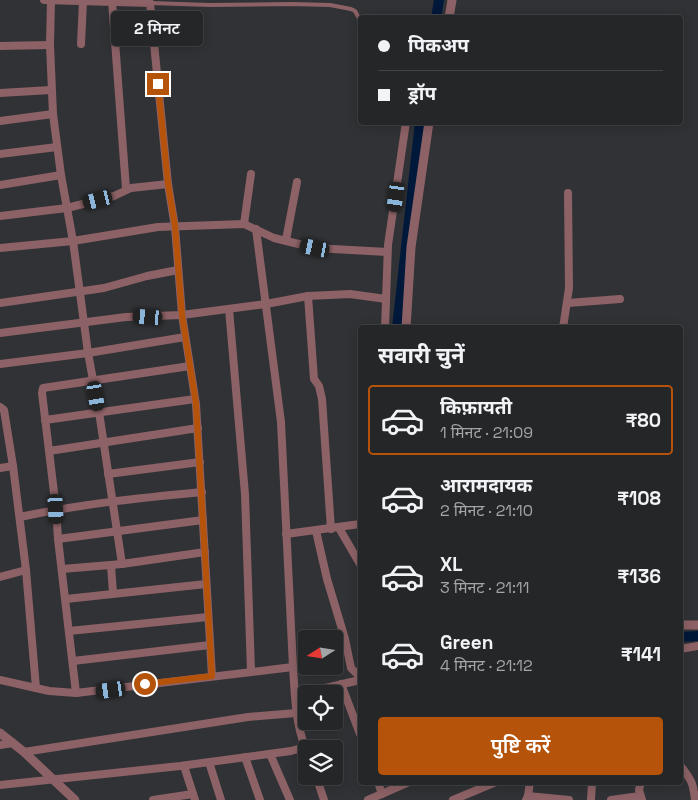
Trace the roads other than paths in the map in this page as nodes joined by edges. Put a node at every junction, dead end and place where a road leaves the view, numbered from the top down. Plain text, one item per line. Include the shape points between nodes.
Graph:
1 (44, 0) edge
2 (51, 0) edge
3 (452, 0) edge
4 (83, 1) edge
5 (112, 1) edge
6 (150, 3) junction
7 (450, 15) edge
8 (358, 16) edge
9 (82, 44) dead end
10 (50, 45) junction
11 (0, 46) edge
12 (51, 90) junction
13 (0, 93) edge
14 (52, 114) junction
15 (0, 121) edge
16 (406, 125) edge
17 (429, 125) edge
18 (57, 146) junction
19 (0, 154) edge
20 (252, 174) dead end
21 (61, 175) junction
22 (297, 182) dead end
23 (168, 184) junction
24 (0, 185) edge
25 (126, 189) junction
26 (568, 193) dead end
27 (67, 208) junction
28 (0, 216) edge
29 (244, 224) junction
30 (175, 226) junction
31 (256, 229) junction
32 (286, 240) junction
33 (73, 241) junction
34 (0, 248) edge
35 (388, 252) junction
36 (178, 270) junction
37 (79, 292) junction
38 (308, 296) junction
39 (386, 298) junction
40 (620, 300) dead end
41 (0, 303) edge
42 (568, 303) junction
43 (266, 304) junction
44 (229, 309) junction
45 (182, 315) junction
46 (83, 322) junction
47 (385, 325) edge
48 (406, 325) edge
49 (564, 325) edge
50 (0, 333) edge
51 (185, 337) junction
52 (88, 352) junction
53 (0, 364) edge
54 (190, 366) junction
55 (93, 380) junction
56 (195, 399) junction
57 (0, 407) edge
58 (99, 412) junction
59 (45, 420) junction
60 (198, 428) junction
61 (4, 437) edge
62 (104, 442) junction
63 (49, 451) junction
64 (200, 462) junction
65 (13, 466) junction
66 (0, 468) edge
67 (108, 474) junction
68 (202, 492) junction
69 (112, 501) junction
70 (56, 509) junction
71 (20, 517) junction
72 (203, 520) junction
73 (358, 524) edge
74 (335, 529) junction
75 (117, 531) junction
76 (316, 531) junction
77 (286, 534) junction
78 (58, 539) junction
79 (205, 552) junction
80 (358, 561) edge
81 (122, 564) junction
82 (111, 565) junction
83 (62, 569) junction
84 (26, 570) junction
85 (0, 578) edge
86 (206, 584) junction
87 (113, 593) junction
88 (66, 599) junction
89 (208, 616) junction
90 (683, 625) edge
91 (698, 625) edge
92 (69, 631) junction
93 (210, 644) junction
94 (698, 646) edge
95 (683, 648) edge
96 (72, 661) junction
97 (293, 667) junction
98 (251, 672) junction
99 (212, 676) junction
100 (358, 676) edge
101 (358, 679) edge
102 (0, 680) edge
103 (341, 684) junction
104 (36, 688) junction
105 (76, 693) junction
106 (295, 694) junction
107 (296, 713) junction
108 (358, 729) edge
109 (0, 733) edge
110 (303, 740) edge
111 (13, 743) junction
112 (0, 745) edge
113 (298, 750) edge
114 (24, 752) junction
115 (270, 754) junction
116 (245, 757) junction
117 (209, 762) junction
118 (184, 766) junction
119 (683, 769) edge
120 (54, 780) junction
121 (0, 784) edge
122 (319, 785) edge
123 (379, 785) edge
124 (402, 785) edge
125 (485, 785) edge
126 (529, 785) edge
127 (592, 785) edge
128 (641, 785) edge
129 (382, 794) junction
130 (194, 797) edge
131 (527, 798) edge
132 (641, 798) edge
133 (75, 800) edge
134 (153, 800) edge
135 (221, 800) edge
136 (260, 800) edge
137 (290, 800) edge
138 (324, 800) edge
139 (368, 800) edge
140 (453, 800) edge
141 (569, 800) edge
142 (592, 800) edge
143 (611, 800) edge
144 (695, 800) edge

1 - 2 street
2 - 4 street
2 - 10 street
3 - 7 street
4 - 5 street
4 - 9 street
5 - 6 street
5 - 25 street
6 - 8 lane via 330,6 351,9
6 - 23 street
10 - 11 street
10 - 12 street
12 - 13 street
12 - 14 street
14 - 15 street
14 - 18 street
16 - 35 street
17 - 48 street via 411,247
18 - 19 street
18 - 21 street
20 - 29 street
21 - 24 street
21 - 27 street
22 - 32 street
23 - 25 street
23 - 30 street
25 - 27 street via 114,196
26 - 42 street
27 - 28 street
27 - 33 street
29 - 30 street
29 - 31 street
30 - 33 street
30 - 36 street
31 - 32 street
31 - 43 street
32 - 35 street via 315,248
33 - 34 street
33 - 37 street
35 - 39 street
36 - 37 street
36 - 45 street
37 - 41 street
37 - 46 street
38 - 39 street via 350,294
38 - 43 street
38 - 74 street via 314,379 322,399 326,469
39 - 47 street
40 - 42 street
42 - 49 street
43 - 44 street
43 - 77 street via 281,422
44 - 45 street
44 - 98 street via 245,494
45 - 46 street via 131,316
45 - 51 street
46 - 50 street
46 - 52 street
51 - 52 street
51 - 54 street
52 - 53 street
52 - 55 street
54 - 55 street
54 - 56 street
55 - 58 street
55 - 59 street via 43,388
56 - 58 street
56 - 60 street
57 - 61 street via 4,410
58 - 59 street
58 - 62 street
59 - 63 street
60 - 62 street
60 - 64 street
61 - 65 street
62 - 63 street
62 - 67 street
63 - 70 street
64 - 67 street
64 - 68 street
65 - 66 street
65 - 71 street
67 - 69 street
68 - 69 street
68 - 72 street
69 - 70 street
69 - 75 street
70 - 71 street
70 - 78 street
71 - 84 street
72 - 75 street
72 - 79 street
73 - 74 street
74 - 76 street
74 - 80 street
75 - 78 street
75 - 81 street
76 - 77 street
76 - 100 street via 351,668
77 - 97 street
78 - 83 street
79 - 81 street
79 - 86 street
81 - 82 street
82 - 83 street
82 - 87 street
83 - 88 street
84 - 85 street
84 - 104 street
86 - 87 street
86 - 89 street
87 - 88 street
88 - 92 street
89 - 92 street
89 - 93 street
90 - 91 street
92 - 96 street
93 - 96 street
93 - 99 street
94 - 95 street
96 - 105 street
97 - 98 street
97 - 106 street
98 - 99 street
99 - 105 street
101 - 103 street
102 - 104 street
103 - 106 street
103 - 108 street
104 - 105 street
106 - 107 street
107 - 110 street
107 - 114 street via 248,717
109 - 111 street
111 - 112 street
111 - 114 street
113 - 115 street
114 - 120 street
115 - 116 street
115 - 137 street
116 - 117 street
116 - 136 street
117 - 118 street
117 - 135 street
118 - 120 street
118 - 130 street
119 - 144 street via 694,787
120 - 121 street
120 - 133 street
122 - 138 street
123 - 129 street
124 - 129 street
125 - 140 street
126 - 131 street
127 - 142 street
128 - 132 street
129 - 139 street
130 - 134 street
131 - 141 street
132 - 143 street

